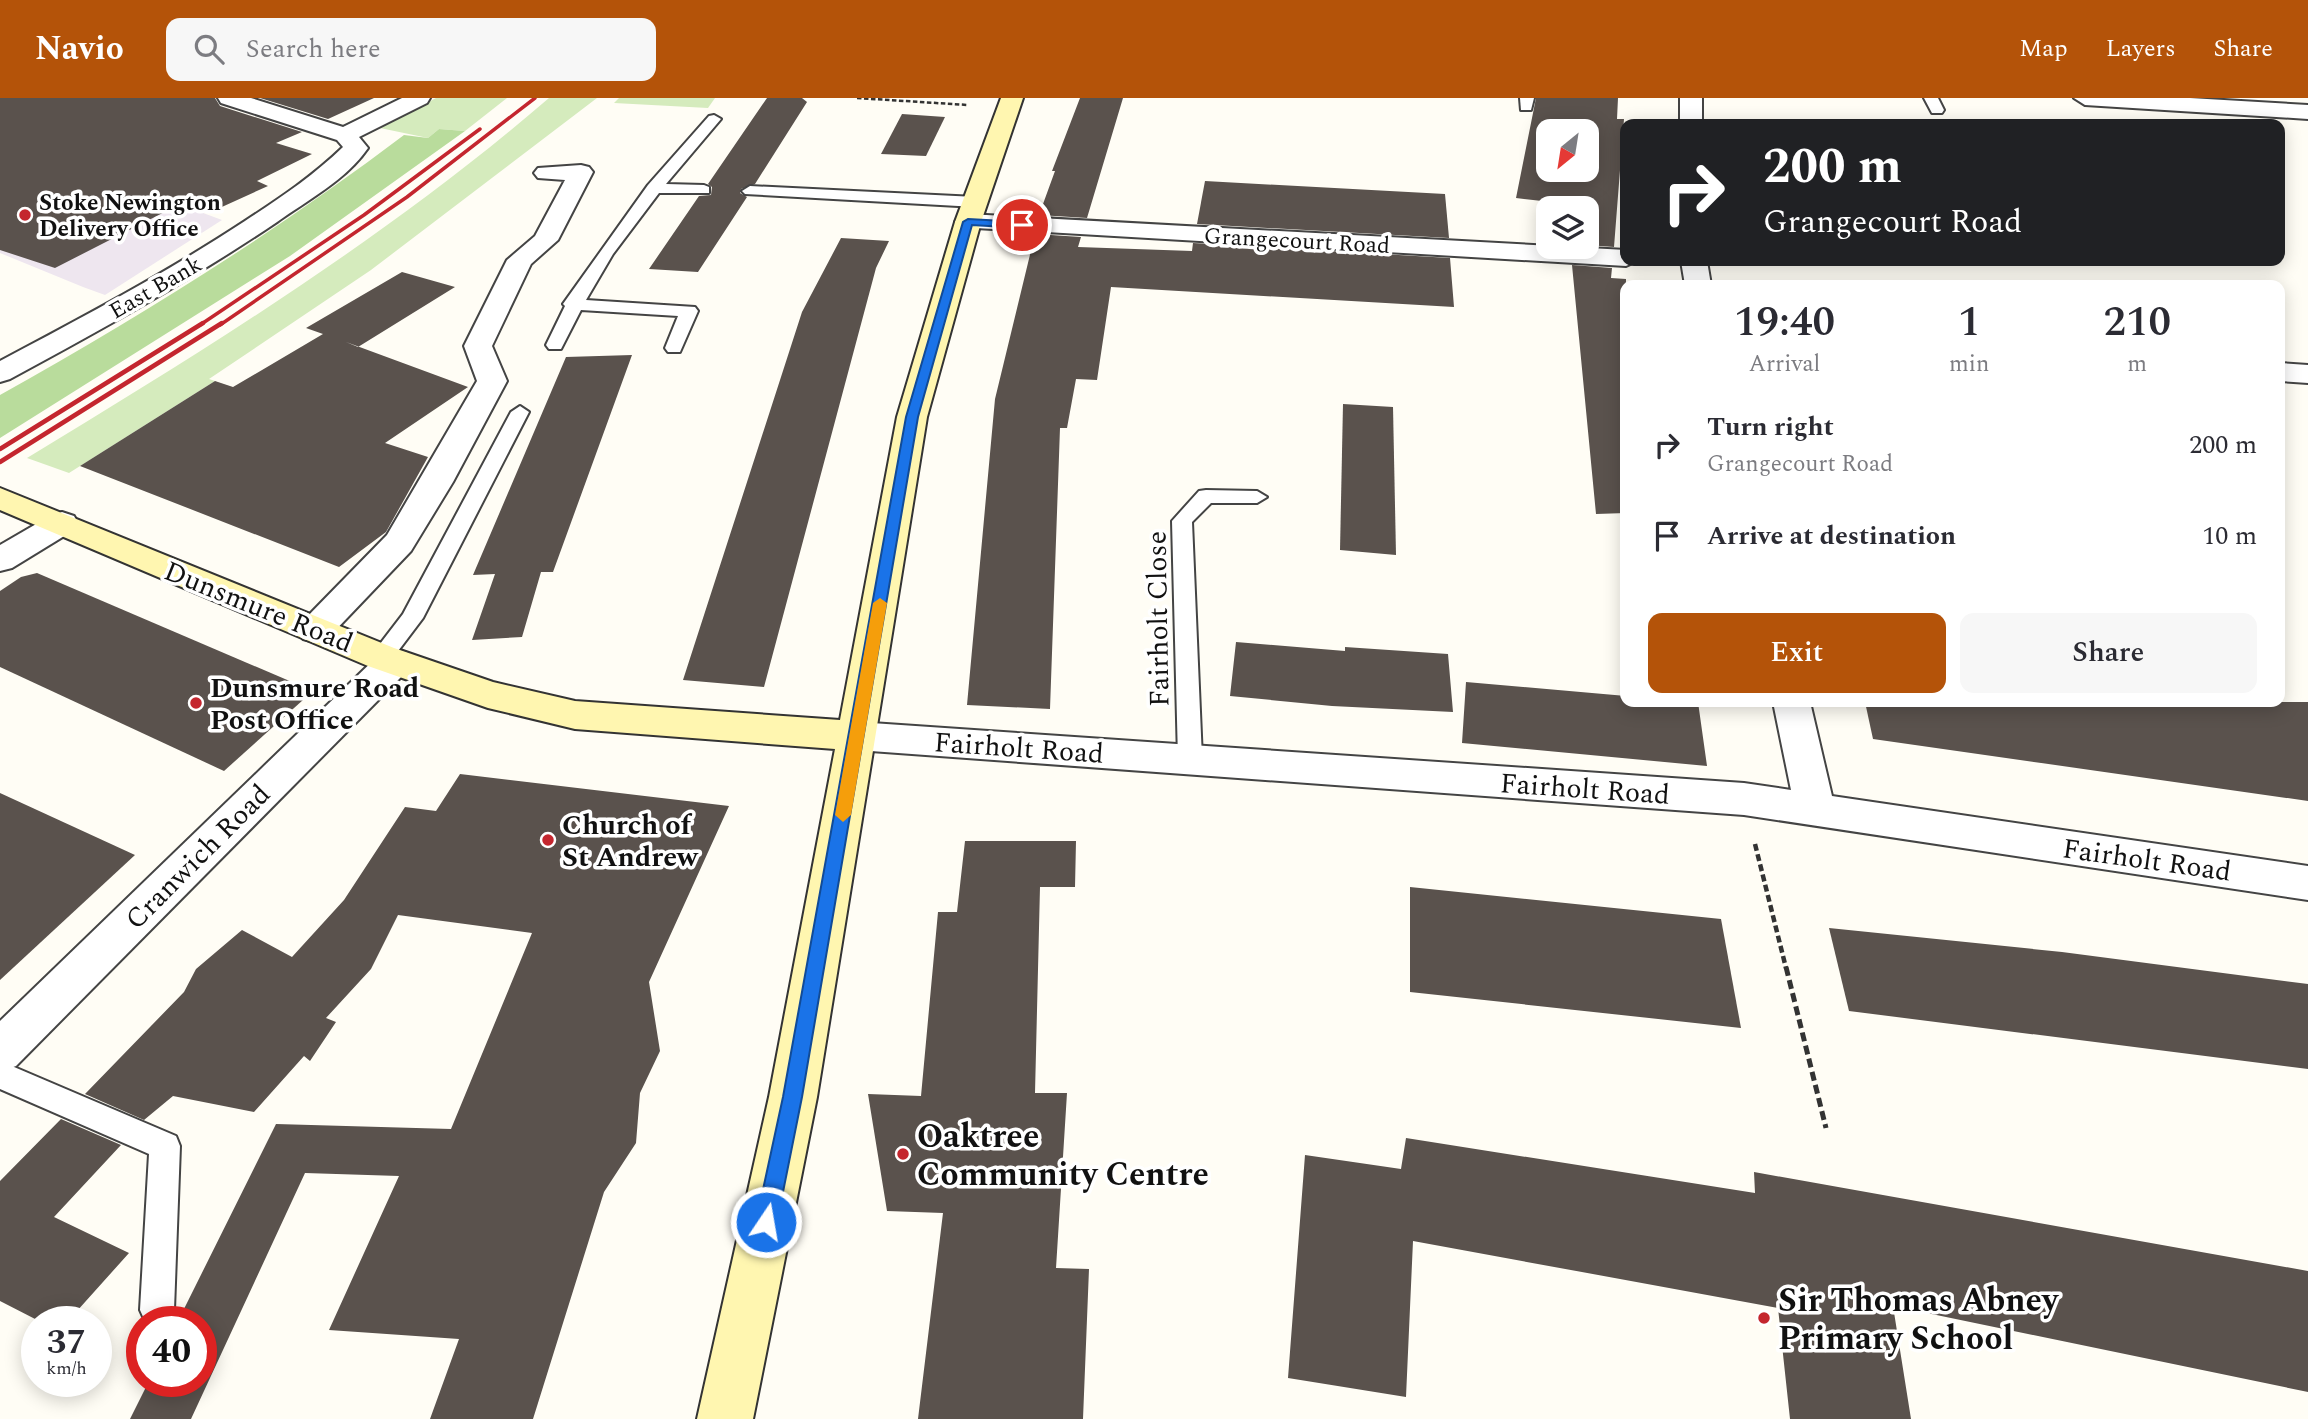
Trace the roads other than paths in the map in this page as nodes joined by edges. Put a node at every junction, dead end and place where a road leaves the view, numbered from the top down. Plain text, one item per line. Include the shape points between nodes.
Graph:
1 (229, 98) edge
2 (419, 98) edge
3 (1691, 98) edge
4 (2085, 98) edge
5 (1010, 103) edge
6 (2308, 112) edge
7 (714, 119) dead end
8 (1691, 119) edge
9 (345, 135) junction
10 (546, 173) dead end
11 (653, 188) junction
12 (704, 190) dead end
13 (750, 191) dead end
14 (972, 212) junction
15 (1620, 258) edge
16 (572, 304) junction
17 (555, 345) dead end
18 (674, 348) dead end
19 (2285, 372) edge
20 (0, 373) edge
21 (2308, 374) edge
22 (520, 412) dead end
23 (1257, 497) dead end
24 (0, 498) edge
25 (62, 523) junction
26 (0, 560) edge
27 (315, 630) junction
28 (387, 659) junction
29 (1793, 707) edge
30 (857, 736) junction
31 (1190, 759) junction
32 (1815, 810) junction
33 (2308, 883) edge
34 (0, 1051) edge
35 (0, 1075) edge
36 (157, 1306) edge
37 (725, 1419) edge

1 - 9 street
2 - 9 street
3 - 8 street
4 - 6 street
5 - 14 street
7 - 11 lane
9 - 20 street, East Bank via 356,148 324,179 139,298
10 - 27 street via 581,172 545,240 520,260 478,346 492,381 399,543
11 - 12 lane
11 - 16 lane
13 - 14 lane
14 - 15 street, Grangecourt Road
14 - 30 street via 912,417
16 - 17 lane
16 - 18 lane via 689,311
19 - 21 street
22 - 28 lane
23 - 31 lane, Fairholt Close via 1206,496 1182,521
24 - 25 street, Dunsmure Road
25 - 26 street
25 - 27 street, Dunsmure Road
27 - 28 street, Dunsmure Road
28 - 30 street, Dunsmure Road via 488,694 575,715
28 - 34 street, Cranwich Road
29 - 32 street
30 - 31 street, Fairholt Road
30 - 37 street via 793,1097
31 - 32 street, Fairholt Road via 1744,799
32 - 33 street, Fairholt Road
35 - 36 lane via 165,1146

